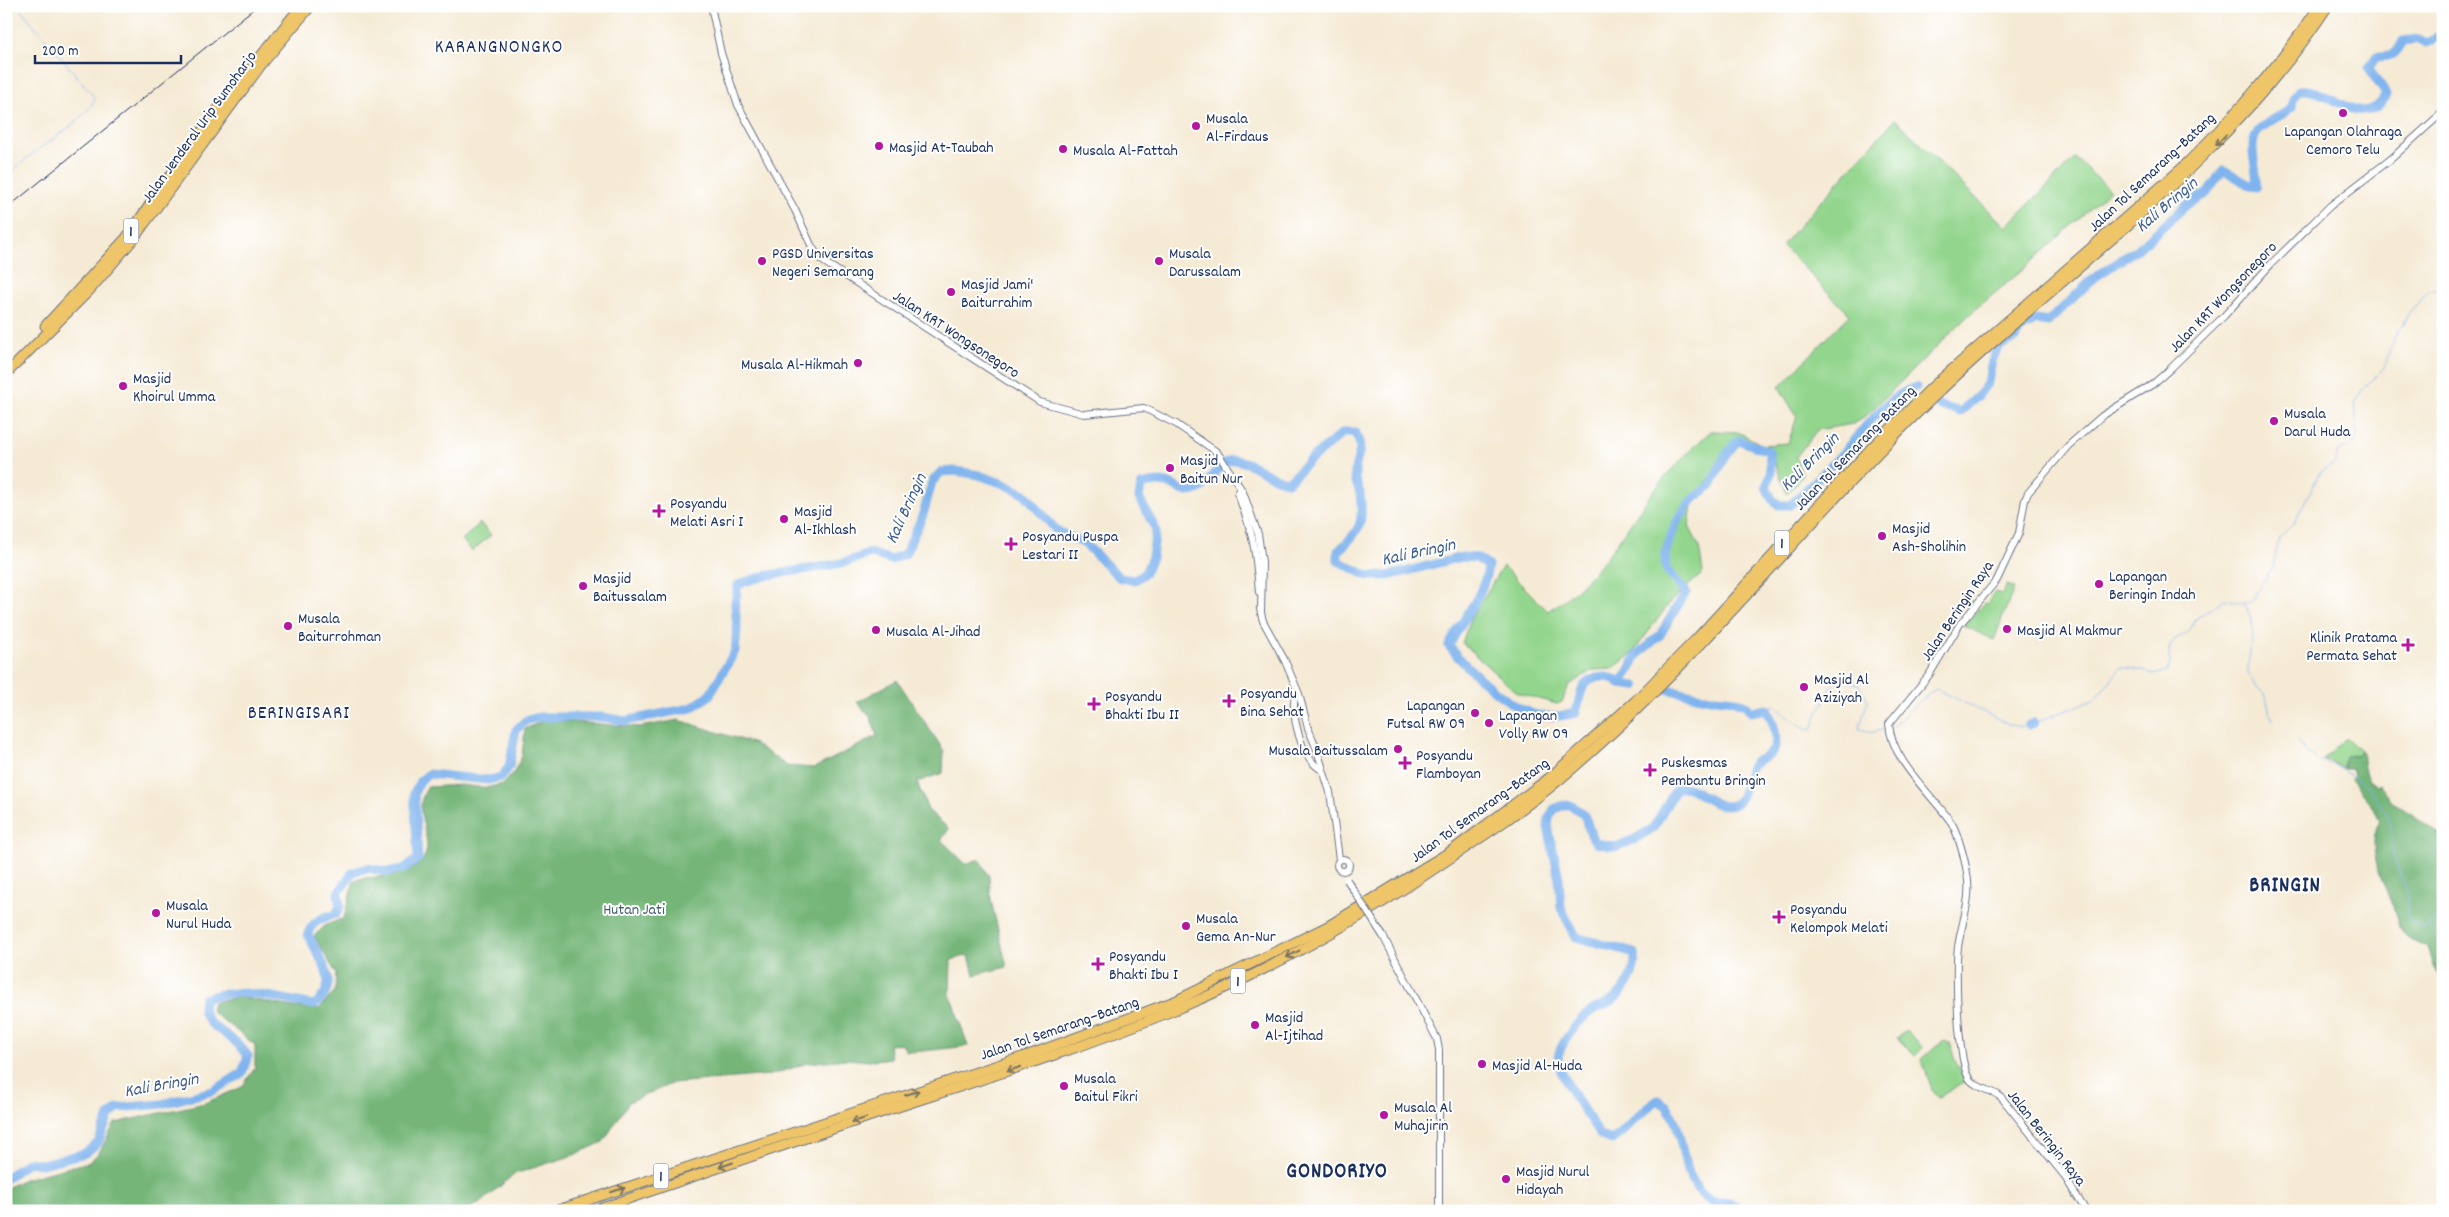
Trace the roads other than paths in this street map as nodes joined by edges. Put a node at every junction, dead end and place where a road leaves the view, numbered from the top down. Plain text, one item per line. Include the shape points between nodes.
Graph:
1 (301, 6) edge
2 (312, 6) edge
3 (711, 6) edge
4 (2319, 6) edge
5 (2328, 6) edge
6 (2443, 112) edge
7 (6, 365) edge
8 (6, 374) edge
9 (1934, 391) junction
10 (2025, 500) joint
11 (1656, 686) junction
12 (1296, 690) junction
13 (1322, 770) junction
14 (1339, 859) junction
15 (1342, 871) junction
16 (555, 1211) edge
17 (593, 1211) edge
18 (1440, 1211) edge
19 (2086, 1211) edge

1 - 7 highway, Jalan Jenderal Urip Sumoharjo / 1 via 218,109 126,238
2 - 8 highway, Jalan Jenderal Urip Sumoharjo / 1 via 262,64 132,242 90,290
3 - 12 street, Jalan KRT Wongsonegoro via 721,53 738,105 821,260 1040,402 1084,414 1144,408 1176,424 1217,452 1243,492 1255,526 1260,548 1262,613
4 - 9 highway, Jalan Tol Semarang–Batang / 1 via 2270,73 2181,169
5 -> 9 highway, Jalan Tol Semarang–Batang / 1 via 2276,78 2215,146 2144,212
6 - 10 street, Jalan KRT Wongsonegoro via 2330,206 2169,370 2102,416 2068,446
9 - 11 highway, Jalan Tol Semarang–Batang / 1
10 - 19 street, Jalan Beringin Raya via 2020,533 1997,580 1960,624 1929,675 1889,724 1908,768 1954,829 1967,870 1970,889 1957,963 1962,1053 1967,1074 1973,1083 1992,1090 2000,1097 2063,1174
16 -> 11 highway, Jalan Tol Semarang–Batang / 1 via 1052,1047 1225,979 1328,926 1451,851 1549,778
11 -> 17 highway, Jalan Tol Semarang–Batang / 1 via 1645,703 1555,784 1509,820 1397,895 1230,985 1178,1008 1038,1060
12 - 13 street, Jalan KRT Wongsonegoro
12 - 13 street, Jalan KRT Wongsonegoro via 1299,738 1316,767
13 - 14 street, Jalan KRT Wongsonegoro via 1330,792
14 - 15 street via 1337,868
14 - 15 street via 1346,859 1350,864 1347,870
15 - 18 street, bridge via 1383,936 1438,1038

